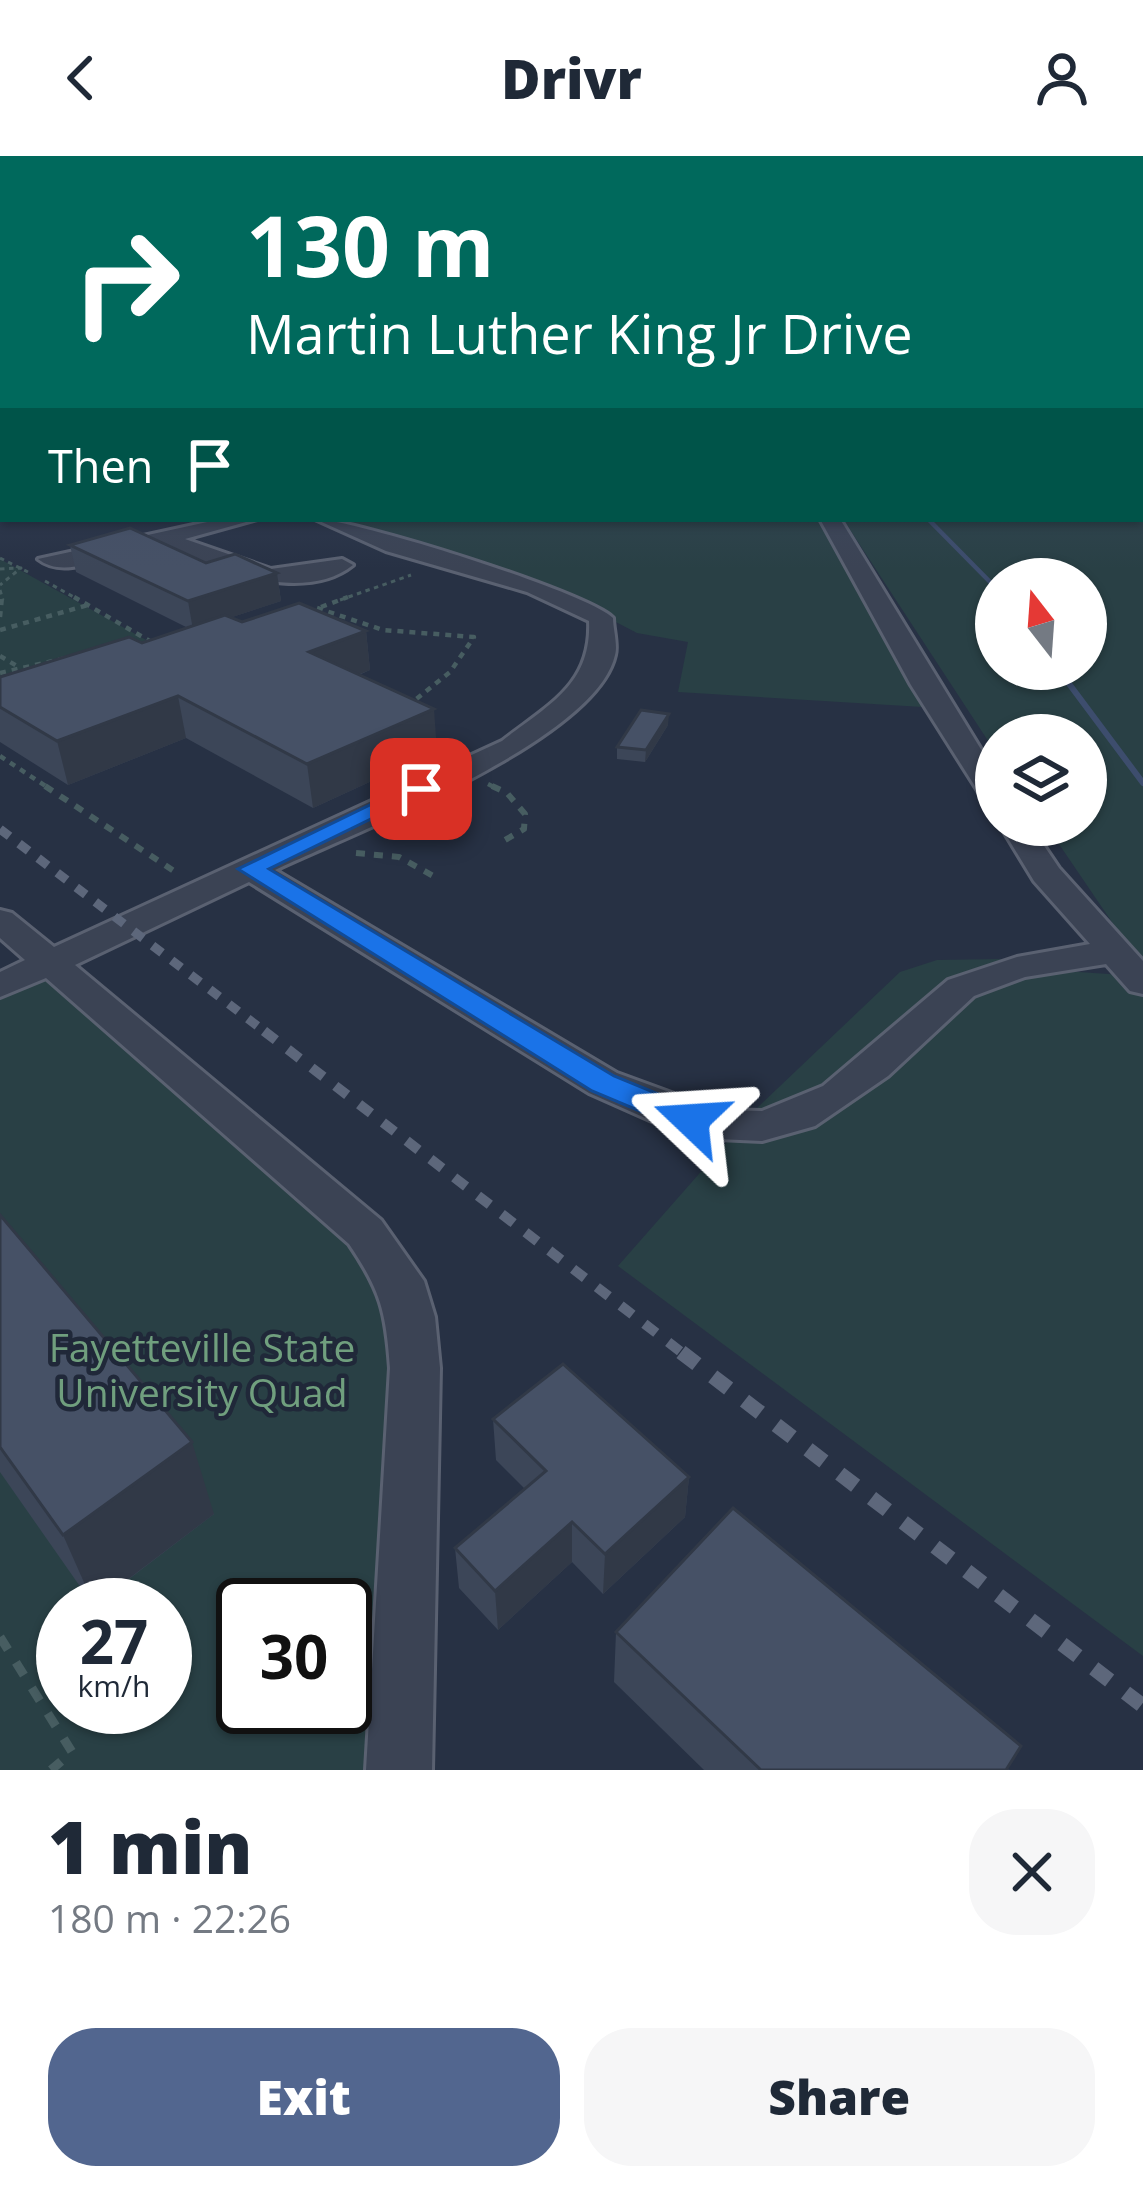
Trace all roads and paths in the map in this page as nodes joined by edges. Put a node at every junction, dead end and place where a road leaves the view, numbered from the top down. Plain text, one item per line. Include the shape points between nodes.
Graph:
1 (233, 522) edge
2 (333, 522) edge
3 (832, 522) edge
4 (161, 536) junction
5 (0, 558) edge
6 (50, 559) dead end
7 (342, 565) dead end
8 (404, 566) dead end
9 (21, 568) junction
10 (0, 569) edge
11 (0, 587) edge
12 (88, 604) junction
13 (0, 617) edge
14 (0, 630) edge
15 (134, 631) junction
16 (120, 640) edge
17 (167, 651) edge
18 (0, 656) edge
19 (79, 658) edge
20 (16, 665) junction
21 (0, 673) edge
22 (31, 674) edge
23 (400, 711) edge
24 (0, 756) edge
25 (975, 764) edge
26 (459, 771) junction
27 (500, 843) dead end
28 (1028, 846) edge
29 (251, 869) junction
30 (166, 886) dead end
31 (0, 920) edge
32 (1114, 952) junction
33 (50, 963) junction
34 (1143, 983) edge
35 (0, 986) edge
36 (0, 1637) edge
37 (51, 1770) edge
38 (399, 1770) edge

1 - 4 street
2 - 26 street via 435,562 566,596 601,618 603,656 575,697 512,747
3 - 25 street
4 - 6 street
4 - 7 street via 261,578
5 - 9 path
8 - 23 path via 420,572 317,608 383,630 474,637 450,672
9 - 10 path
9 - 11 path
9 - 12 path
11 - 13 path
12 - 14 path
12 - 15 path
15 - 16 path
15 - 17 path
18 - 20 path
19 - 20 path
20 - 21 path
20 - 22 path
24 - 30 path via 185,878
26 - 27 path via 507,793 525,814 524,829
26 - 29 street
28 - 32 street
29 - 32 street via 603,1083 721,1128 760,1128 825,1108 961,988 986,976
29 - 33 street
31 - 33 street
32 - 34 street
33 - 35 street
33 - 38 street via 311,1181 365,1232 400,1281 416,1368
36 - 37 path via 72,1752

